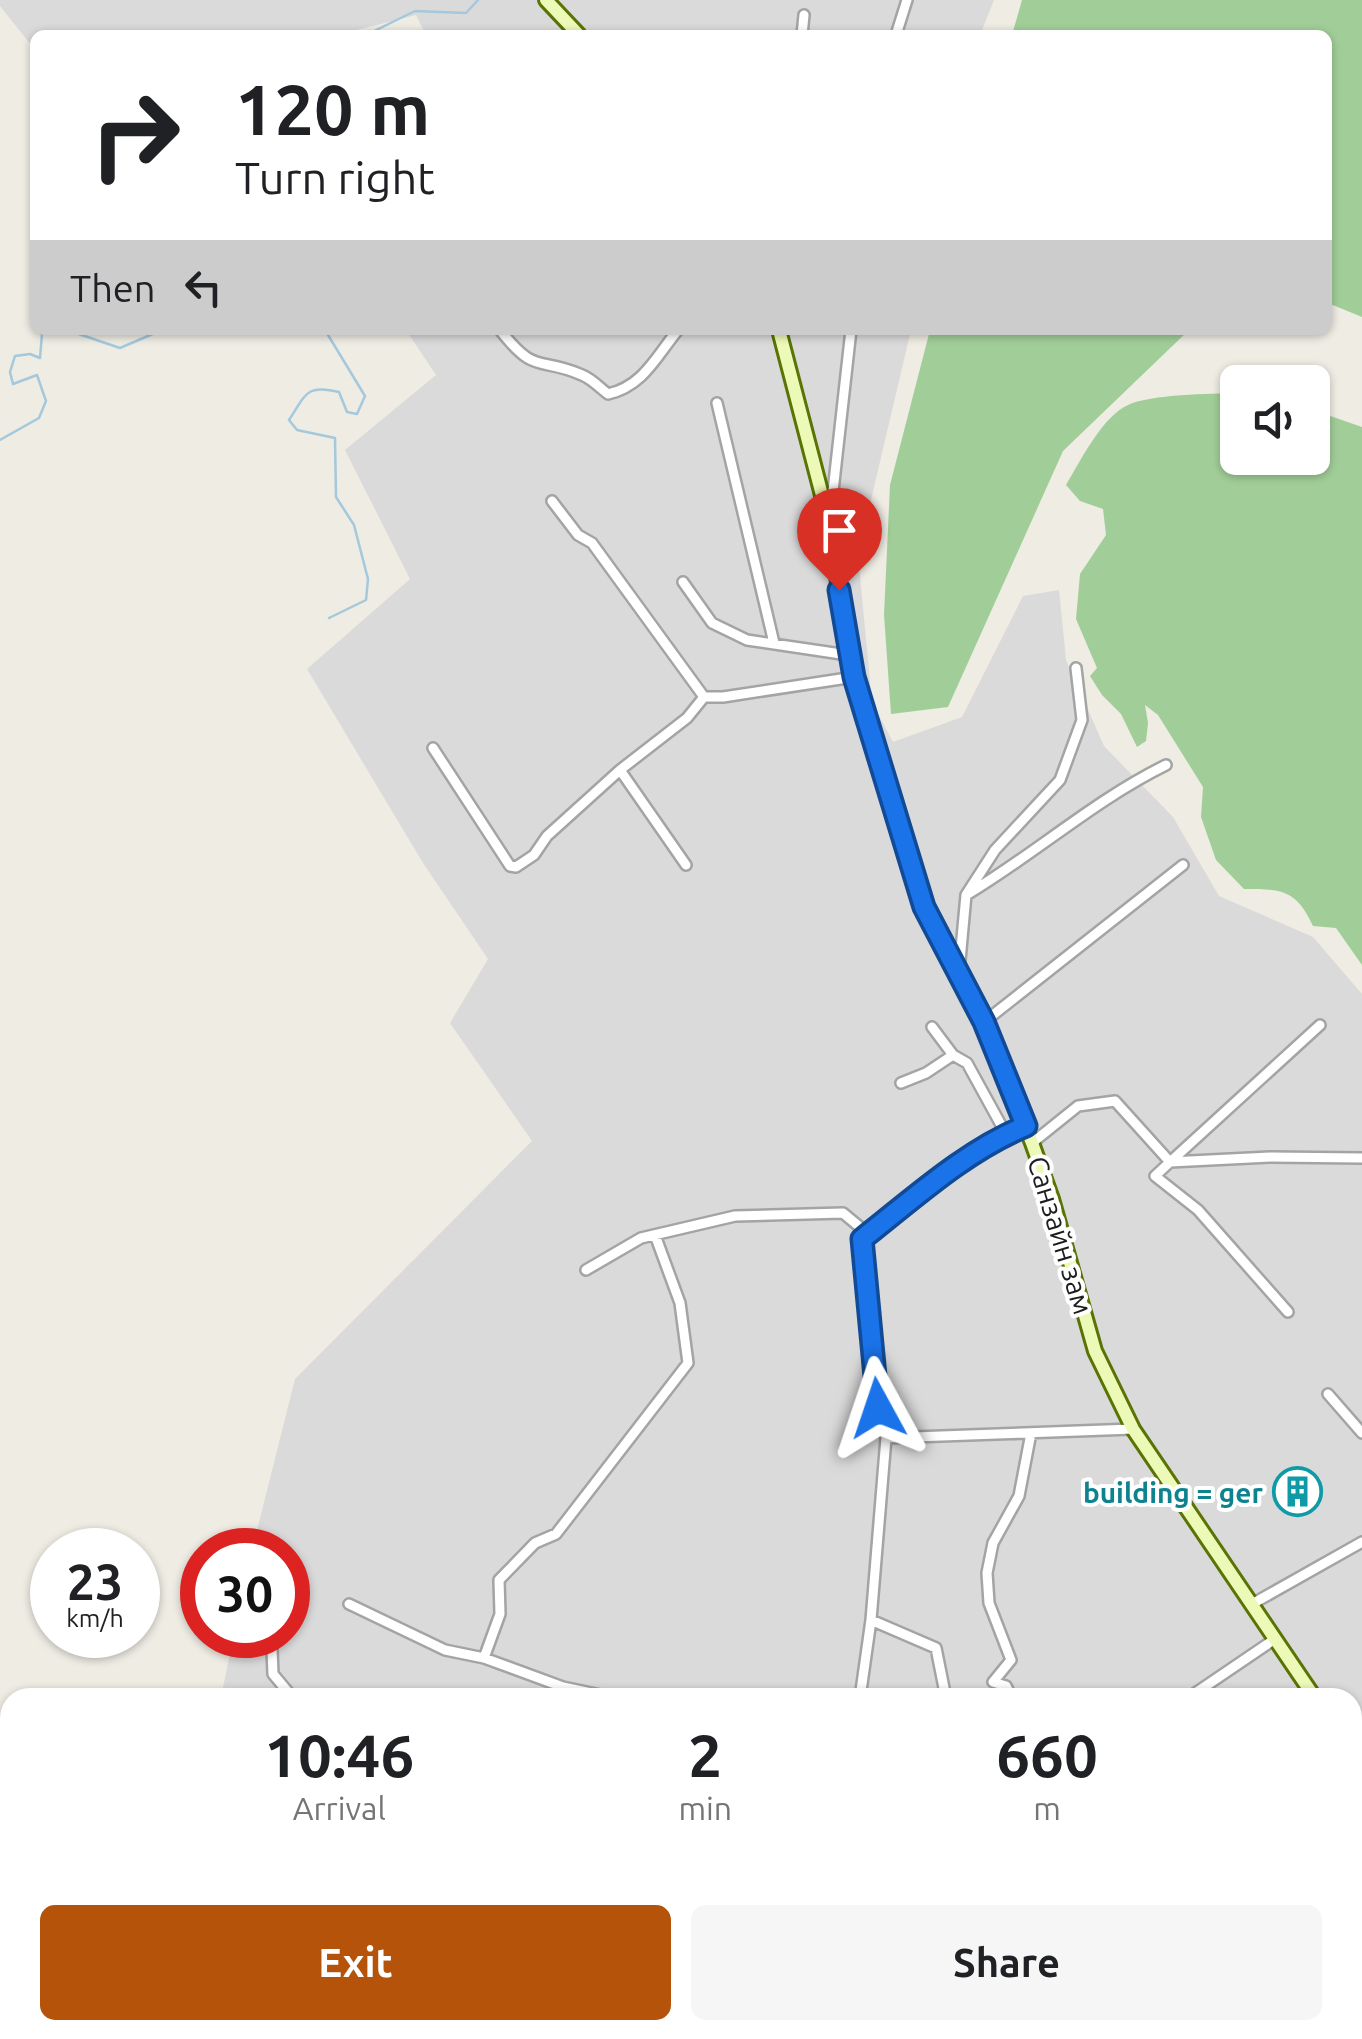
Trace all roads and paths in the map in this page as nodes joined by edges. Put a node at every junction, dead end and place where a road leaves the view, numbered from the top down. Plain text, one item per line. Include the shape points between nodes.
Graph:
1 (546, 0) edge
2 (908, 0) edge
3 (804, 16) dead end
4 (574, 30) edge
5 (803, 30) edge
6 (898, 30) edge
7 (504, 335) edge
8 (675, 335) edge
9 (781, 335) edge
10 (850, 335) edge
11 (717, 403) dead end
12 (552, 500) dead end
13 (830, 526) junction
14 (682, 582) dead end
15 (774, 643) junction
16 (848, 655) junction
17 (1076, 668) dead end
18 (854, 677) junction
19 (704, 696) junction
20 (433, 748) dead end
21 (1166, 765) dead end
22 (620, 770) junction
23 (1183, 864) dead end
24 (686, 865) dead end
25 (966, 895) junction
26 (959, 973) junction
27 (984, 1022) junction
28 (1320, 1024) dead end
29 (932, 1027) dead end
30 (953, 1055) junction
31 (901, 1083) dead end
32 (1026, 1126) junction
33 (1006, 1134) junction
34 (1032, 1143) junction
35 (1362, 1158) edge
36 (1170, 1162) junction
37 (656, 1235) junction
38 (862, 1239) junction
39 (586, 1270) dead end
40 (1288, 1312) dead end
41 (1328, 1394) dead end
42 (1133, 1429) junction
43 (1031, 1433) junction
44 (1362, 1433) edge
45 (886, 1438) junction
46 (1362, 1542) edge
47 (348, 1604) dead end
48 (1252, 1604) junction
49 (871, 1620) junction
50 (1274, 1639) junction
51 (272, 1658) edge
52 (484, 1658) junction
53 (285, 1688) edge
54 (569, 1688) edge
55 (861, 1688) edge
56 (944, 1688) edge
57 (1007, 1688) edge
58 (1203, 1688) edge
59 (1307, 1688) edge

1 - 4 main road
2 - 6 street
3 - 5 street
7 - 8 street via 534,364 585,376 608,394 652,368
9 - 13 main road, Санзайн зам
10 - 13 street
11 - 15 street
12 - 19 street
13 - 16 main road, Санзайн зам
14 - 15 street via 712,623 747,640
15 - 16 street
16 - 18 main road, Санзайн зам
17 - 25 street via 1082,720 1060,780 995,850
18 - 19 street
18 - 26 main road, Санзайн зам via 924,907
19 - 22 street via 687,718
20 - 22 street via 516,868
21 - 25 street via 1121,787
22 - 24 street
23 - 27 street
25 - 26 street
26 - 27 main road, Санзайн зам
27 - 32 main road, Санзайн зам
28 - 36 street
29 - 30 street
30 - 31 street
30 - 33 street via 967,1063
32 - 33 street
32 - 34 main road, Санзайн зам
33 - 38 street
34 - 36 street via 1078,1106 1115,1101
34 - 42 main road, Санзайн зам via 1095,1351
35 - 36 street
36 - 40 street via 1154,1176 1198,1210
37 - 38 street via 735,1216 830,1212 856,1223
37 - 39 street
37 - 52 street via 680,1303 688,1363 556,1534 534,1543 498,1580 500,1614
38 - 45 street
41 - 44 street
42 - 43 street
42 - 48 main road, Санзайн зам
43 - 45 street
43 - 57 street via 1019,1496 993,1544 987,1573 989,1603 1011,1660 993,1682
45 - 49 street
46 - 48 street
47 - 52 street via 445,1650
48 - 50 main road, Санзайн зам
49 - 55 street
49 - 56 street via 936,1648
50 - 58 street
50 - 59 main road, Санзайн зам
51 - 53 street via 273,1674
52 - 54 street

